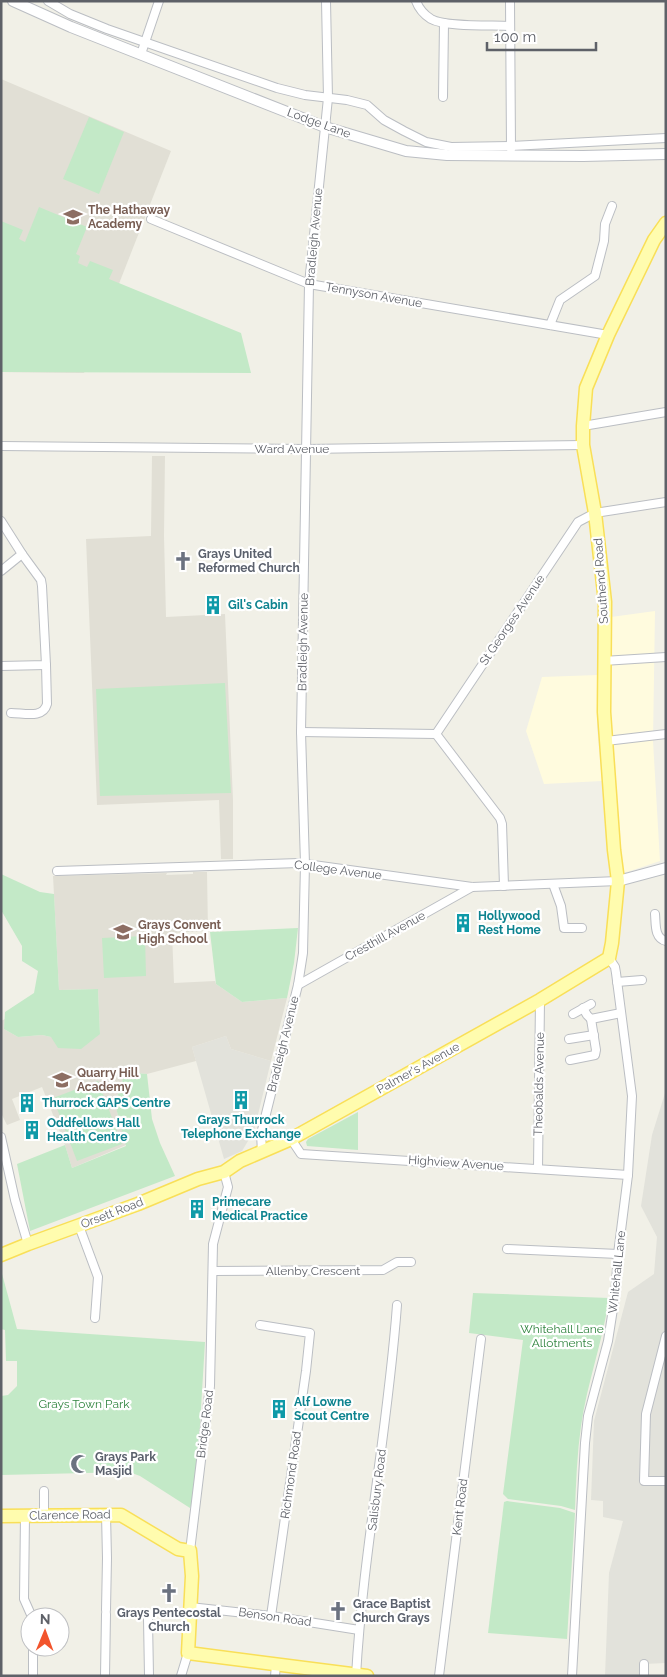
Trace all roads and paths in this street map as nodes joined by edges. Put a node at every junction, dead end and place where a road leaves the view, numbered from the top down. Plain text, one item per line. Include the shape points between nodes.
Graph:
1 (13, 1) edge
2 (48, 1) edge
3 (159, 1) edge
4 (326, 1) edge
5 (416, 1) edge
6 (510, 1) edge
7 (444, 23) junction
8 (510, 26) junction
9 (145, 42) junction
10 (141, 54) junction
11 (443, 97) dead end
12 (328, 98) junction
13 (325, 127) junction
14 (643, 138) junction
15 (666, 138) edge
16 (511, 151) junction
17 (666, 154) edge
18 (643, 156) junction
19 (666, 159) edge
20 (612, 206) dead end
21 (151, 219) dead end
22 (666, 223) edge
23 (308, 284) junction
24 (550, 325) junction
25 (608, 335) junction
26 (666, 412) edge
27 (583, 426) junction
28 (583, 445) junction
29 (1, 446) edge
30 (306, 449) junction
31 (666, 502) edge
32 (595, 513) junction
33 (1, 521) edge
34 (22, 554) junction
35 (1, 571) edge
36 (666, 657) edge
37 (603, 661) junction
38 (46, 665) junction
39 (1, 666) edge
40 (11, 713) dead end
41 (301, 732) junction
42 (436, 734) junction
43 (666, 734) edge
44 (606, 741) junction
45 (304, 864) junction
46 (666, 868) edge
47 (57, 871) dead end
48 (618, 881) junction
49 (553, 884) junction
50 (504, 886) junction
51 (472, 888) junction
52 (655, 914) dead end
53 (582, 928) dead end
54 (666, 941) edge
55 (609, 958) junction
56 (642, 980) dead end
57 (617, 982) junction
58 (298, 985) junction
59 (540, 1000) junction
60 (591, 1004) dead end
61 (583, 1008) junction
62 (621, 1013) junction
63 (573, 1014) dead end
64 (591, 1018) junction
65 (594, 1035) junction
66 (569, 1039) dead end
67 (570, 1060) dead end
68 (2, 1139) edge
69 (291, 1139) junction
70 (262, 1152) junction
71 (538, 1168) junction
72 (224, 1172) junction
73 (628, 1175) junction
74 (79, 1226) junction
75 (28, 1244) junction
76 (507, 1248) dead end
77 (618, 1254) junction
78 (1, 1255) edge
79 (411, 1262) dead end
80 (213, 1271) junction
81 (397, 1305) dead end
82 (95, 1318) dead end
83 (260, 1325) dead end
84 (666, 1336) edge
85 (481, 1339) dead end
86 (666, 1481) edge
87 (44, 1491) dead end
88 (106, 1514) junction
89 (25, 1515) junction
90 (44, 1515) junction
91 (1, 1516) edge
92 (190, 1552) junction
93 (28, 1607) edge
94 (190, 1607) junction
95 (271, 1616) junction
96 (148, 1619) dead end
97 (359, 1630) junction
98 (188, 1653) junction
99 (32, 1657) edge
100 (644, 1664) dead end
101 (276, 1670) edge
102 (360, 1675) edge
103 (33, 1676) edge
104 (105, 1676) edge
105 (148, 1676) edge
106 (181, 1676) edge
107 (439, 1676) edge
108 (572, 1676) edge
109 (644, 1676) edge

1 - 10 street, Lodge Lane
2 - 9 street via 70,14
3 - 9 street
4 - 12 street, Bradleigh Avenue
5 - 7 street via 420,10 432,20
6 - 8 street
7 - 8 street
7 - 11 street
8 - 16 street
9 - 10 street
9 - 12 street via 277,88
10 - 13 street, Lodge Lane
12 - 13 street, Bradleigh Avenue
12 - 16 street via 367,105 384,120 426,142
13 - 16 street, Lodge Lane via 406,151 448,155
13 - 23 street, Bradleigh Avenue
14 - 15 street
14 - 16 street
14 - 18 street
16 - 18 street, Lodge Lane
17 - 18 street, Lodge Lane
18 - 19 street, Lodge Lane
20 - 24 street via 605,224 595,276 560,300
21 - 23 street, Tennyson Avenue
22 - 25 main road, Southend Road via 654,240
23 - 24 street, Tennyson Avenue
23 - 30 street, Bradleigh Avenue
24 - 25 street, Tennyson Avenue
25 - 27 main road, Southend Road via 586,388
26 - 27 street
27 - 28 main road, Southend Road
28 - 30 street, Ward Avenue
28 - 32 main road, Southend Road
29 - 30 street, Ward Avenue
30 - 41 street, Bradleigh Avenue
31 - 32 street
32 - 37 main road, Southend Road via 604,602
32 - 42 street, St Georges Avenue via 578,522
33 - 34 street
34 - 35 street
34 - 38 street via 42,586
36 - 37 street
37 - 44 main road, Southend Road
38 - 39 street
38 - 40 street via 46,708 38,714
41 - 42 street
41 - 45 street, Bradleigh Avenue
42 - 50 street via 500,818
43 - 44 street
44 - 48 main road, Southend Road
45 - 47 street, College Avenue
45 - 51 street, College Avenue
45 - 58 street, Bradleigh Avenue via 304,953
46 - 48 street
48 - 49 street, College Avenue
48 - 55 main road, Southend Road
49 - 50 street, College Avenue
49 - 53 street via 564,928
50 - 51 street, College Avenue
51 - 58 street, Cresthill Avenue
52 - 54 street via 659,938
55 - 57 street, Whitehall Lane via 615,967
55 - 59 main road, Palmer's Avenue
56 - 57 street
57 - 62 street, Whitehall Lane
58 - 70 street, Bradleigh Avenue via 261,1134
59 - 69 main road, Palmer's Avenue
59 - 71 street, Theobalds Avenue
60 - 61 street
61 - 63 street
61 - 64 street
62 - 64 street
62 - 73 street, Whitehall Lane via 632,1096
64 - 65 street
65 - 66 street
65 - 67 street via 595,1055
68 - 75 street
69 - 70 main road, Palmer's Avenue
69 - 71 street, Highview Avenue via 301,1154
70 - 72 main road, Palmer's Avenue
71 - 73 street, Highview Avenue
72 - 74 main road, Orsett Road via 198,1179
72 - 80 street, Bridge Road via 228,1187 213,1244
73 - 77 street, Whitehall Lane
74 - 75 main road, Orsett Road
74 - 82 street via 98,1277
75 - 78 main road, Orsett Road
76 - 77 street
77 - 108 street, Whitehall Lane via 608,1341 588,1416 585,1443
79 - 80 street, Allenby Crescent via 396,1262 383,1270
80 - 92 street, Bridge Road via 210,1386
81 - 97 street, Salisbury Road via 388,1408
83 - 95 street, Richmond Road via 310,1333
84 - 86 street via 646,1414 644,1481
85 - 107 street, Kent Road
87 - 90 street
88 - 90 main road, Clarence Road
88 - 92 main road, Clarence Road via 121,1515 178,1549
88 - 104 street
89 - 90 main road, Clarence Road
89 - 91 main road, Clarence Road
89 - 93 street via 24,1599
92 - 94 main road, Bridge Road
94 - 95 street, Benson Road
94 - 98 main road, Bridge Road
95 - 97 street, Benson Road
96 - 105 street
97 - 102 street, Salisbury Road
98 - 101 main road
98 - 106 street, Bridge Road
99 - 103 street
100 - 109 street
101 - 102 main road

